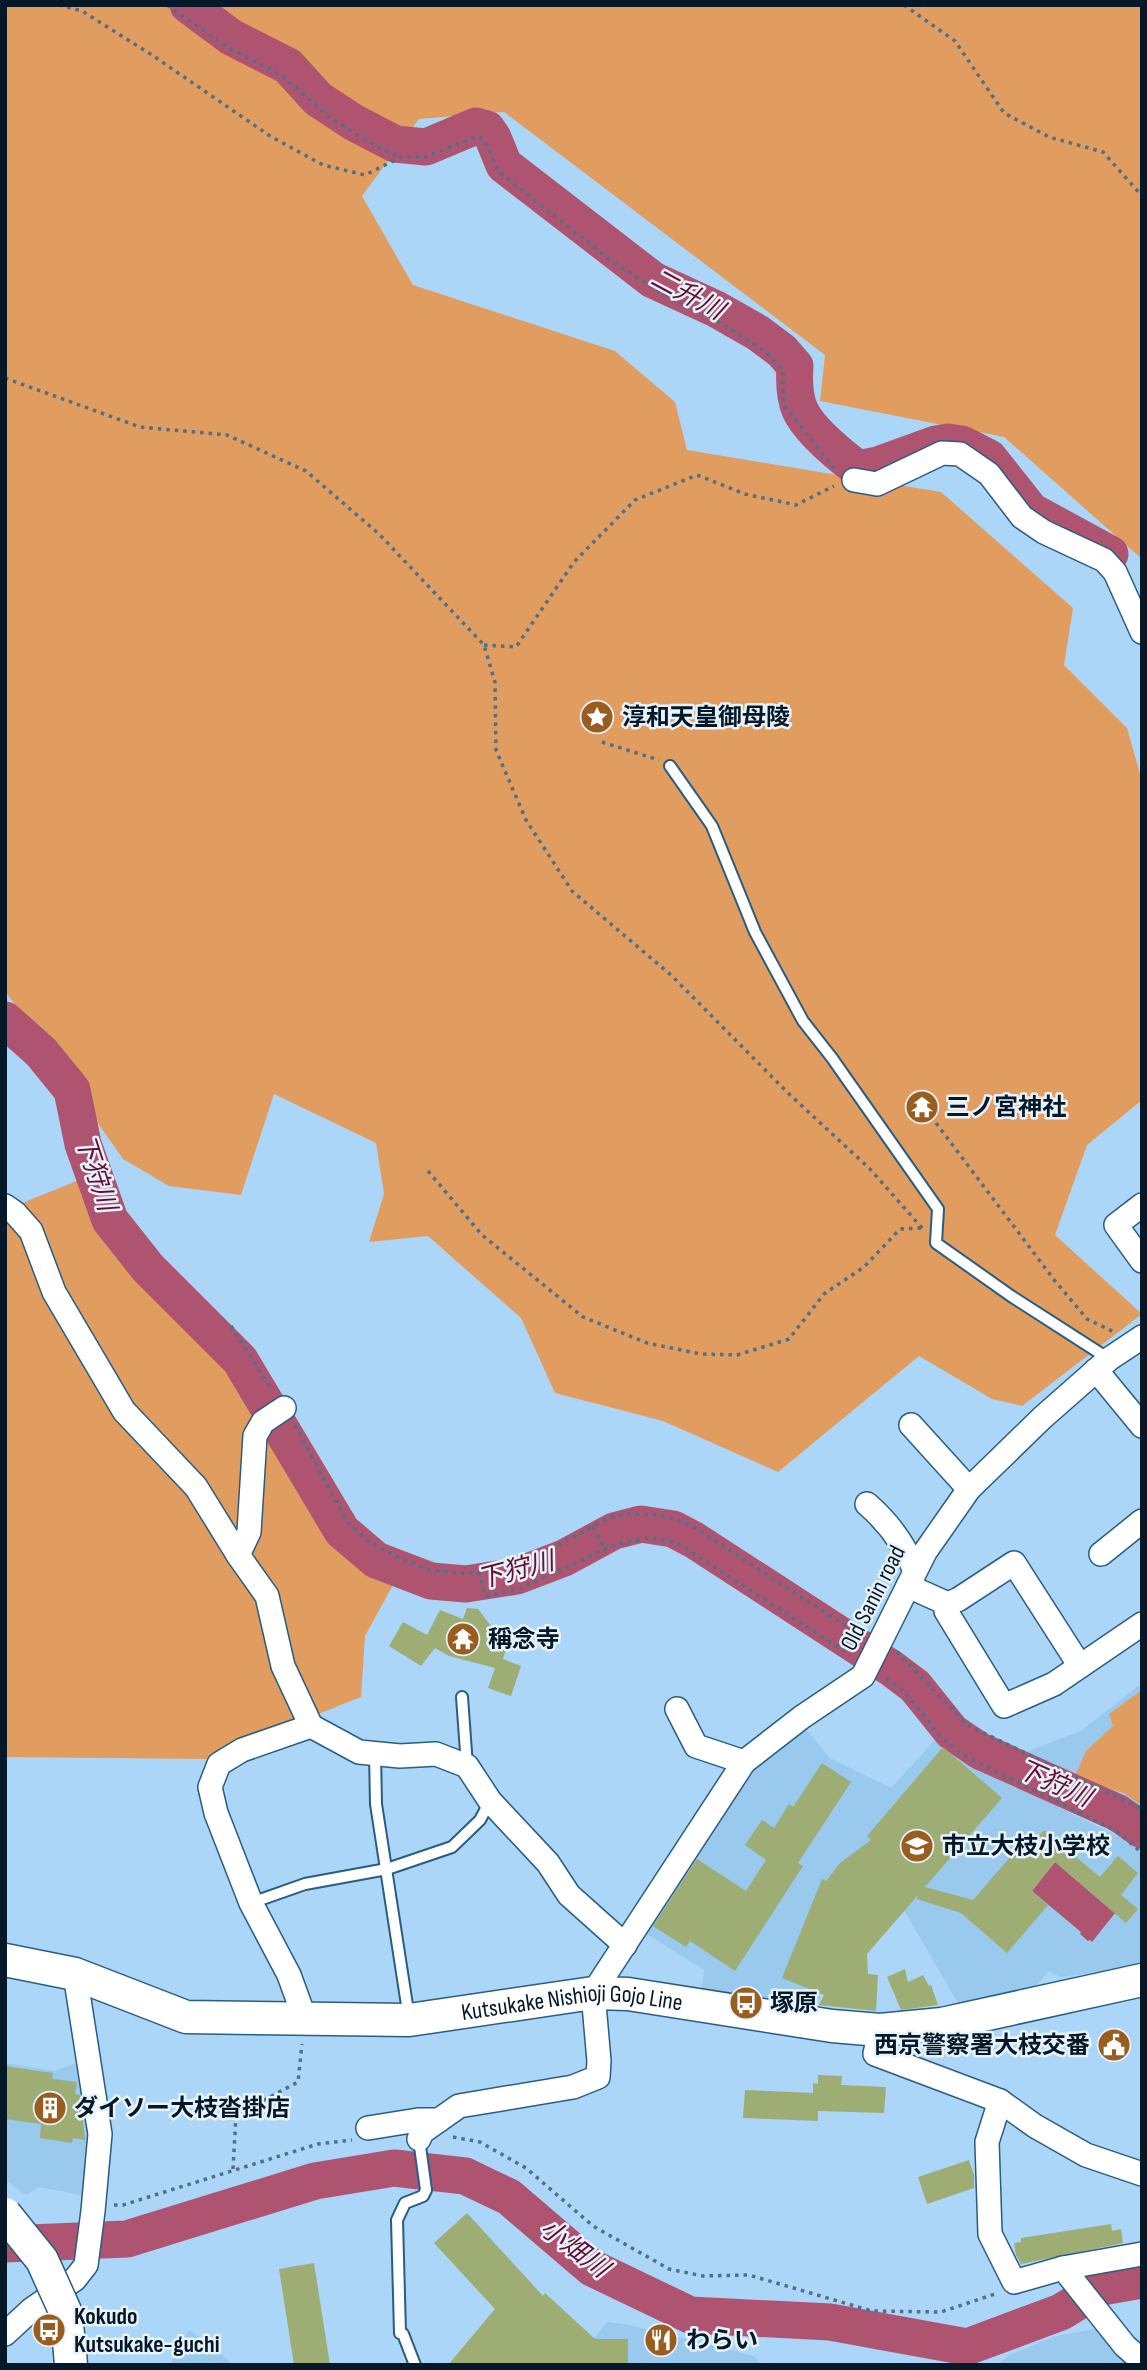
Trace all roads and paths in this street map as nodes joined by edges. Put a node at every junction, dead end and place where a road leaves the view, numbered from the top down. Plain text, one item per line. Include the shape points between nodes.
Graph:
1 (60, 5) edge
2 (167, 5) edge
3 (904, 5) edge
4 (401, 158) junction
5 (1142, 196) edge
6 (5, 378) edge
7 (854, 480) junction
8 (1142, 632) edge
9 (484, 646) junction
10 (602, 742) dead end
11 (670, 766) joint
12 (936, 1123) dead end
13 (428, 1171) dead end
14 (1142, 1205) edge
15 (5, 1206) edge
16 (922, 1228) junction
17 (936, 1243) junction
18 (1142, 1261) edge
19 (231, 1326) dead end
20 (1138, 1340) edge
21 (1102, 1364) junction
22 (283, 1409) junction
23 (911, 1425) dead end
24 (1142, 1426) edge
25 (969, 1489) junction
26 (867, 1504) dead end
27 (1142, 1521) edge
28 (593, 1526) junction
29 (604, 1549) junction
30 (1101, 1553) dead end
31 (238, 1555) junction
32 (479, 1573) junction
33 (912, 1578) junction
34 (948, 1604) junction
35 (1142, 1624) edge
36 (873, 1656) junction
37 (1080, 1666) junction
38 (462, 1697) dead end
39 (677, 1709) dead end
40 (311, 1726) junction
41 (375, 1754) junction
42 (744, 1762) junction
43 (467, 1766) junction
44 (490, 1801) junction
45 (1142, 1809) edge
46 (1142, 1856) edge
47 (387, 1870) junction
48 (251, 1903) junction
49 (625, 1945) junction
50 (5, 1960) edge
51 (75, 1974) junction
52 (1142, 1980) edge
53 (593, 1993) junction
54 (304, 2019) junction
55 (409, 2020) junction
56 (880, 2030) junction
57 (1000, 2101) junction
58 (374, 2125) joint
59 (427, 2130) junction
60 (233, 2169) junction
61 (1142, 2174) edge
62 (94, 2207) junction
63 (5, 2214) edge
64 (1142, 2254) edge
65 (1066, 2272) junction
66 (1014, 2283) junction
67 (5, 2334) edge
68 (70, 2353) edge
69 (1142, 2361) edge
70 (415, 2365) edge

1 - 4 path via 82,11 270,136 323,165 365,175
2 - 4 path via 226,46 281,75 332,119
3 - 5 path via 955,41 1004,113 1049,137 1103,152
4 - 7 path via 425,157 478,136 498,171 614,263 766,352 783,370 783,404 833,467
6 - 9 path via 140,427 227,435 306,471 379,534
7 - 8 street via 877,484 942,453 960,454 989,474 1022,517 1104,560 1115,572
7 - 9 path via 796,505 746,494 698,475 635,500 574,562 516,647
9 - 16 path via 495,682 496,750 526,820 572,891 672,976 788,1094 870,1169
10 - 11 path
11 - 17 lane via 712,826 755,932 803,1021 937,1209
12 - 20 path via 1087,1319
13 - 16 path via 482,1235 583,1317 647,1343 701,1354 737,1355 789,1339 824,1294 864,1267 900,1229
14 - 18 street via 1116,1225
15 - 31 street via 31,1231 54,1292 124,1411 196,1487
16 - 17 path
17 - 21 lane
19 - 22 path
20 - 21 street, Old Sanin road
21 - 24 street
21 - 25 street, Old Sanin road
22 - 31 street via 263,1422 255,1436 249,1531
22 - 32 path via 346,1520 364,1538 429,1570
23 - 25 street
25 - 33 street, Old Sanin road
26 - 33 street via 904,1545
27 - 30 street
28 - 29 path
28 - 32 path via 545,1552
28 - 36 path via 628,1514 660,1515 691,1525 869,1642
29 - 32 path via 519,1589 485,1596
29 - 36 path via 646,1538 676,1542
31 - 40 street via 267,1596 283,1666
33 - 34 street
33 - 36 street, Old Sanin road
34 - 37 street via 1014,1563
34 - 37 street via 946,1611 1004,1706 1054,1684
35 - 37 street
36 - 42 street, Old Sanin road via 863,1676
36 - 45 path via 897,1652 967,1725
36 - 46 path via 940,1736 963,1755 1118,1832
38 - 43 lane
39 - 42 street via 696,1746
40 - 41 street via 359,1752
40 - 48 street via 242,1750 219,1764 210,1787
41 - 43 street via 436,1754
41 - 47 lane via 376,1804
42 - 49 street, Old Sanin road
43 - 44 street
44 - 47 lane via 481,1820 452,1847
44 - 49 street via 548,1863 569,1895
47 - 48 lane via 305,1884
47 - 55 lane
48 - 54 street via 289,1975
49 - 53 street, Old Sanin road
50 - 51 main road, Kutsukake Nishioji Gojo Line
51 - 54 main road, Kutsukake Nishioji Gojo Line via 186,2017
51 - 62 street via 100,2134
52 - 56 main road, Kutsukake Nishioji Gojo Line via 942,2024
53 - 55 main road, Kutsukake Nishioji Gojo Line
53 - 56 main road, Kutsukake Nishioji Gojo Line
53 - 59 street via 598,2077 573,2087 459,2106
54 - 55 main road, Kutsukake Nishioji Gojo Line
54 - 60 path via 298,2082 236,2115
56 - 57 street via 875,2054
57 - 61 street via 1086,2155
57 - 66 street via 987,2142 990,2234
58 - 59 street via 418,2120
58 - 60 path
59 - 66 path via 480,2142 526,2168 593,2226 669,2269 703,2276 749,2275 873,2311 941,2312
59 - 70 lane via 426,2190 423,2196 405,2203 397,2220 400,2333
60 - 62 path via 123,2205
62 - 67 street via 86,2264 75,2279
63 - 68 main road, bridge via 42,2260 65,2311
64 - 65 street
65 - 66 street
65 - 69 street

